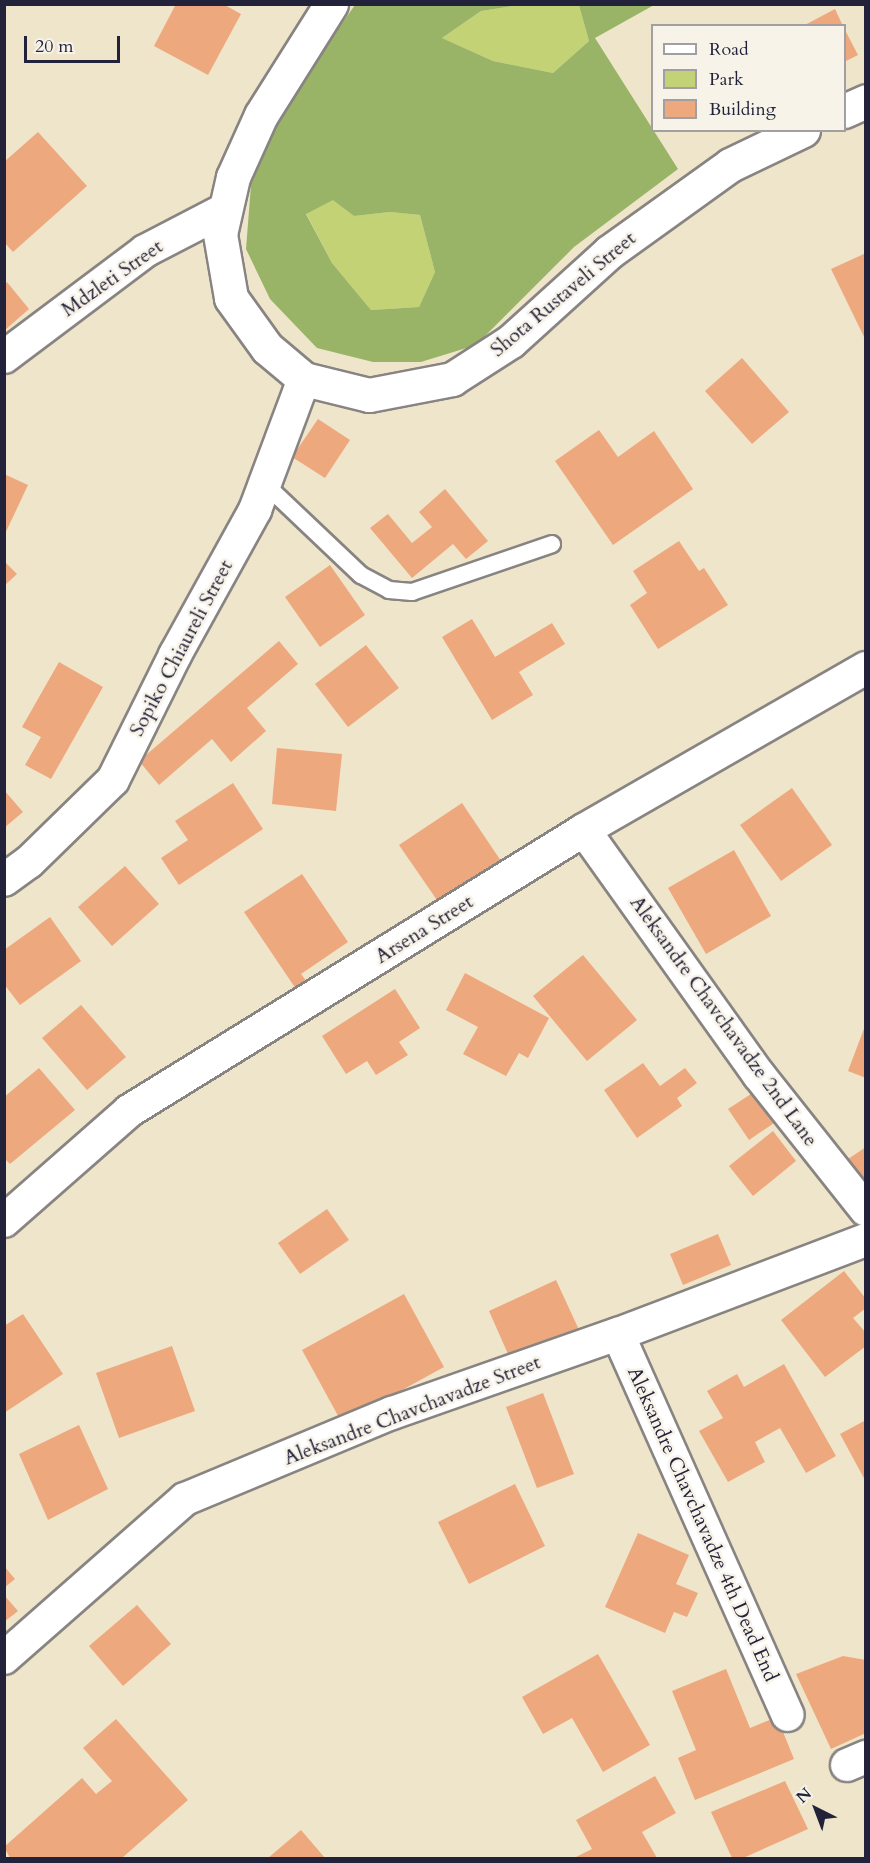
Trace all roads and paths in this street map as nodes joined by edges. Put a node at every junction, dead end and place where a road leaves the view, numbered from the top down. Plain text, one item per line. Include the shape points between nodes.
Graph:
1 (331, 4) edge
2 (866, 101) edge
3 (846, 110) edge
4 (799, 132) edge
5 (226, 209) junction
6 (4, 357) edge
7 (304, 380) junction
8 (265, 484) junction
9 (552, 544) dead end
10 (866, 668) edge
11 (584, 830) junction
12 (4, 880) edge
13 (866, 1210) edge
14 (4, 1221) edge
15 (866, 1240) edge
16 (618, 1334) junction
17 (4, 1658) edge
18 (788, 1714) dead end

1 - 5 main road, Shota Rustaveli Street via 261,115 233,177
2 - 3 main road
4 - 7 main road, Shota Rustaveli Street via 730,165 609,252 511,341 452,379 369,394
5 - 6 street, Mdzleti Street via 145,251
5 - 7 main road, Shota Rustaveli Street via 220,234 231,298 267,348
7 - 8 street, Sopiko Chiaureli Street
8 - 9 lane via 361,575 389,590 412,592
8 - 12 street, Sopiko Chiaureli Street via 113,780 29,862
10 - 11 street, Arsena Street
11 - 13 street, Aleksandre Chavchavadze 2nd Lane via 759,1075
11 - 14 street, Arsena Street via 129,1112
15 - 16 street, Aleksandre Chavchavadze Street
16 - 17 street, Aleksandre Chavchavadze Street via 392,1413 185,1499
16 - 18 street, Aleksandre Chavchavadze 4th Dead End

